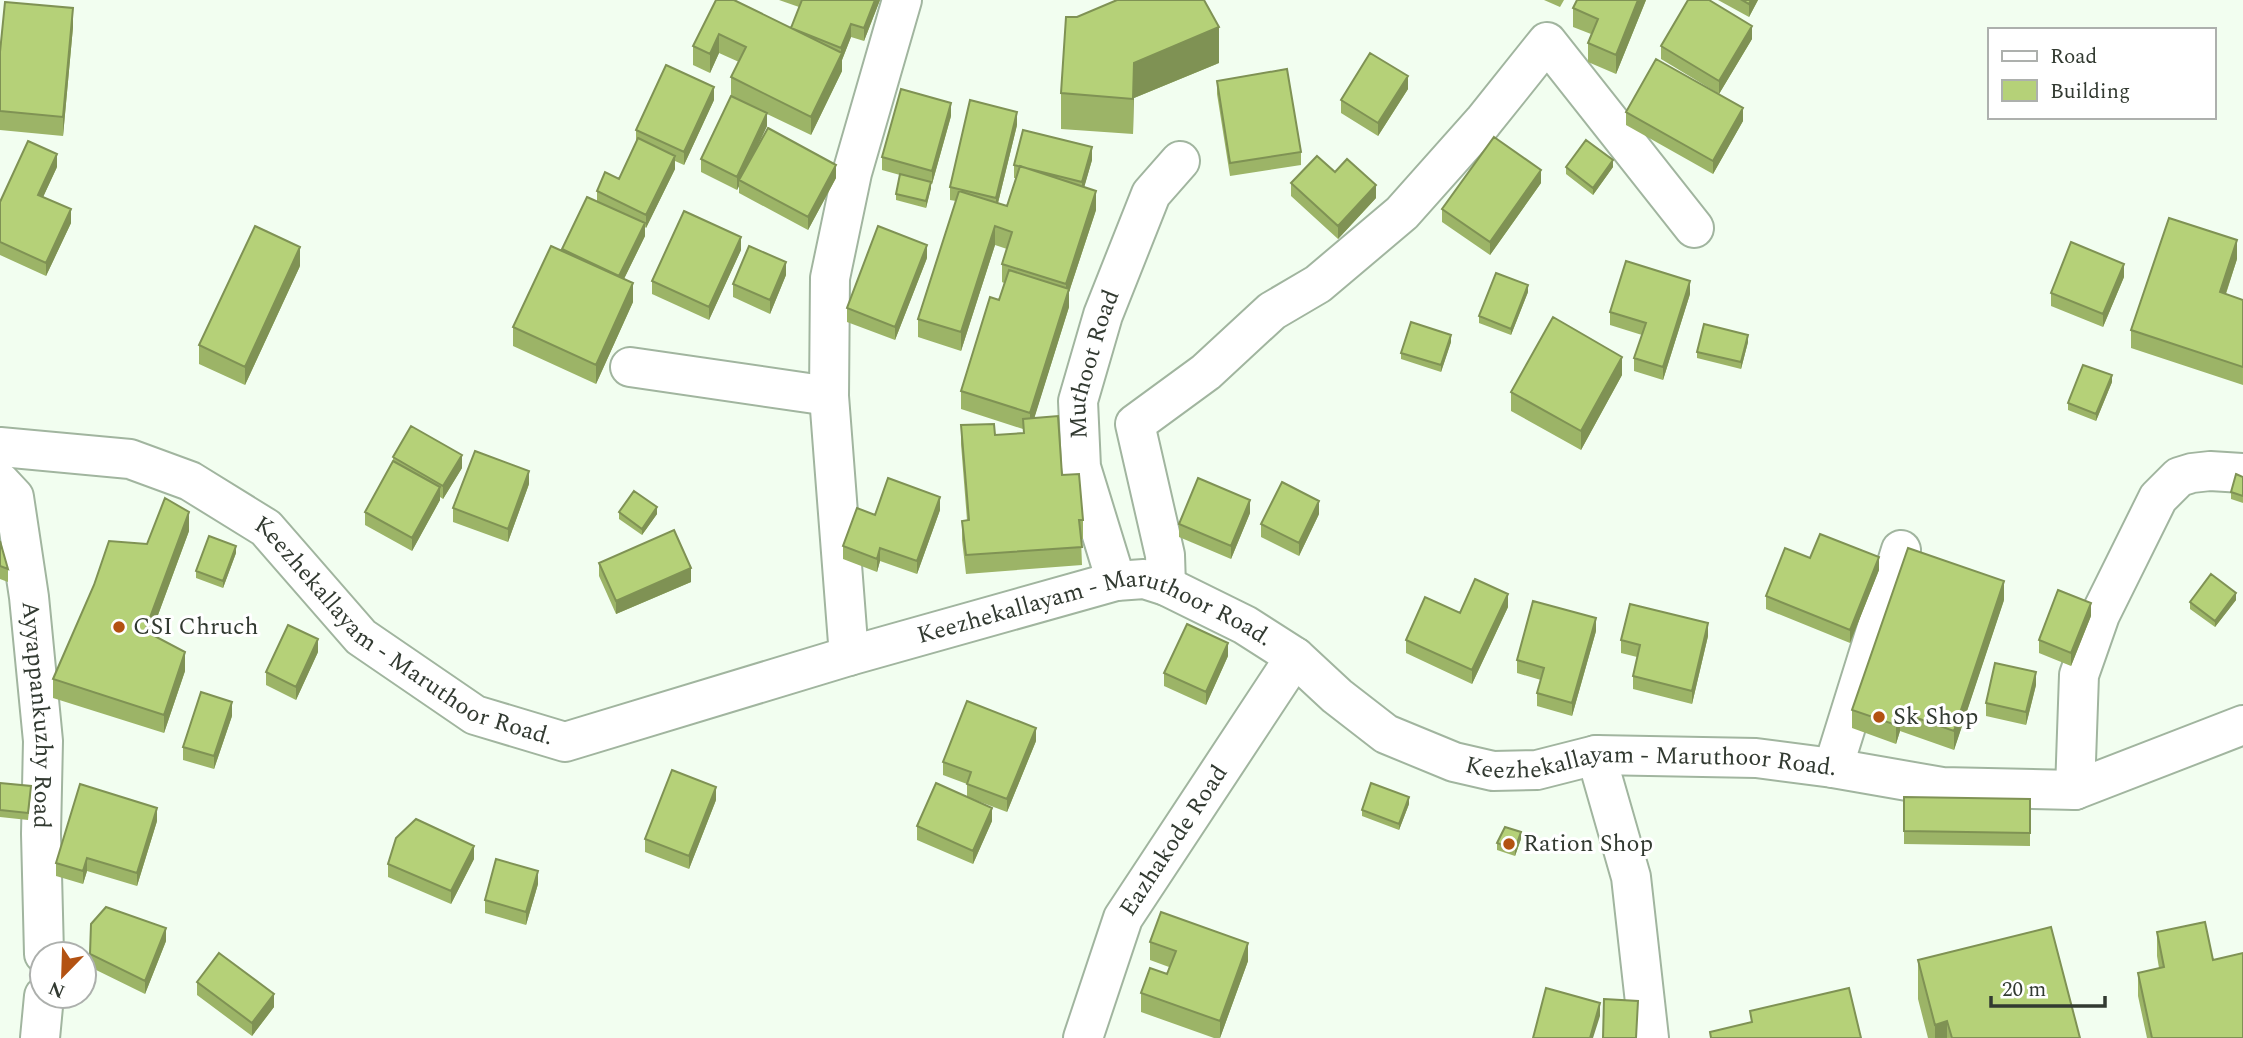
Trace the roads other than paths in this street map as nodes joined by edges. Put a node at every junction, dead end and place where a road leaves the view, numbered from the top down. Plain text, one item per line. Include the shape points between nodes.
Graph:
1 (902, 0) edge
2 (1180, 162) dead end
3 (1694, 228) dead end
4 (630, 367) dead end
5 (829, 396) junction
6 (0, 447) edge
7 (2243, 473) edge
8 (0, 482) edge
9 (1901, 550) dead end
10 (1116, 581) junction
11 (1166, 586) junction
12 (849, 656) junction
13 (1295, 657) junction
14 (2243, 725) edge
15 (1597, 755) junction
16 (1833, 768) junction
17 (2074, 790) junction
18 (44, 940) edge
19 (43, 1010) edge
20 (40, 1038) edge
21 (1083, 1038) edge
22 (1649, 1038) edge

1 - 5 street via 852,173 830,278
2 - 10 street, Muthoot Road via 1152,194 1103,315 1078,401 1081,467
3 - 11 street via 1547,42 1402,213 1318,284 1272,311 1206,372 1135,424 1165,555
4 - 5 street
5 - 12 street
6 - 12 street, Keezhekallayam - Maruthoor Road. via 130,459 190,481 266,528 361,637 475,715 565,742
7 - 17 street via 2210,471 2179,477 2158,498 2100,615 2078,675
8 - 18 street, Ayyappankuzhy Road via 14,497 43,741
9 - 16 street
10 - 11 street, Keezhekallayam - Maruthoor Road. via 1144,579
10 - 12 street, Keezhekallayam - Maruthoor Road.
11 - 13 street, Keezhekallayam - Maruthoor Road. via 1245,625
13 - 15 street, Keezhekallayam - Maruthoor Road. via 1386,734 1454,762 1493,771 1537,770
13 - 21 street, Eazhakode Road via 1123,918
14 - 17 street, Keezhekallayam - Maruthoor Road.
15 - 16 street, Keezhekallayam - Maruthoor Road. via 1756,758
15 - 22 street via 1631,877
16 - 17 street, Keezhekallayam - Maruthoor Road. via 1942,787
19 - 20 street

